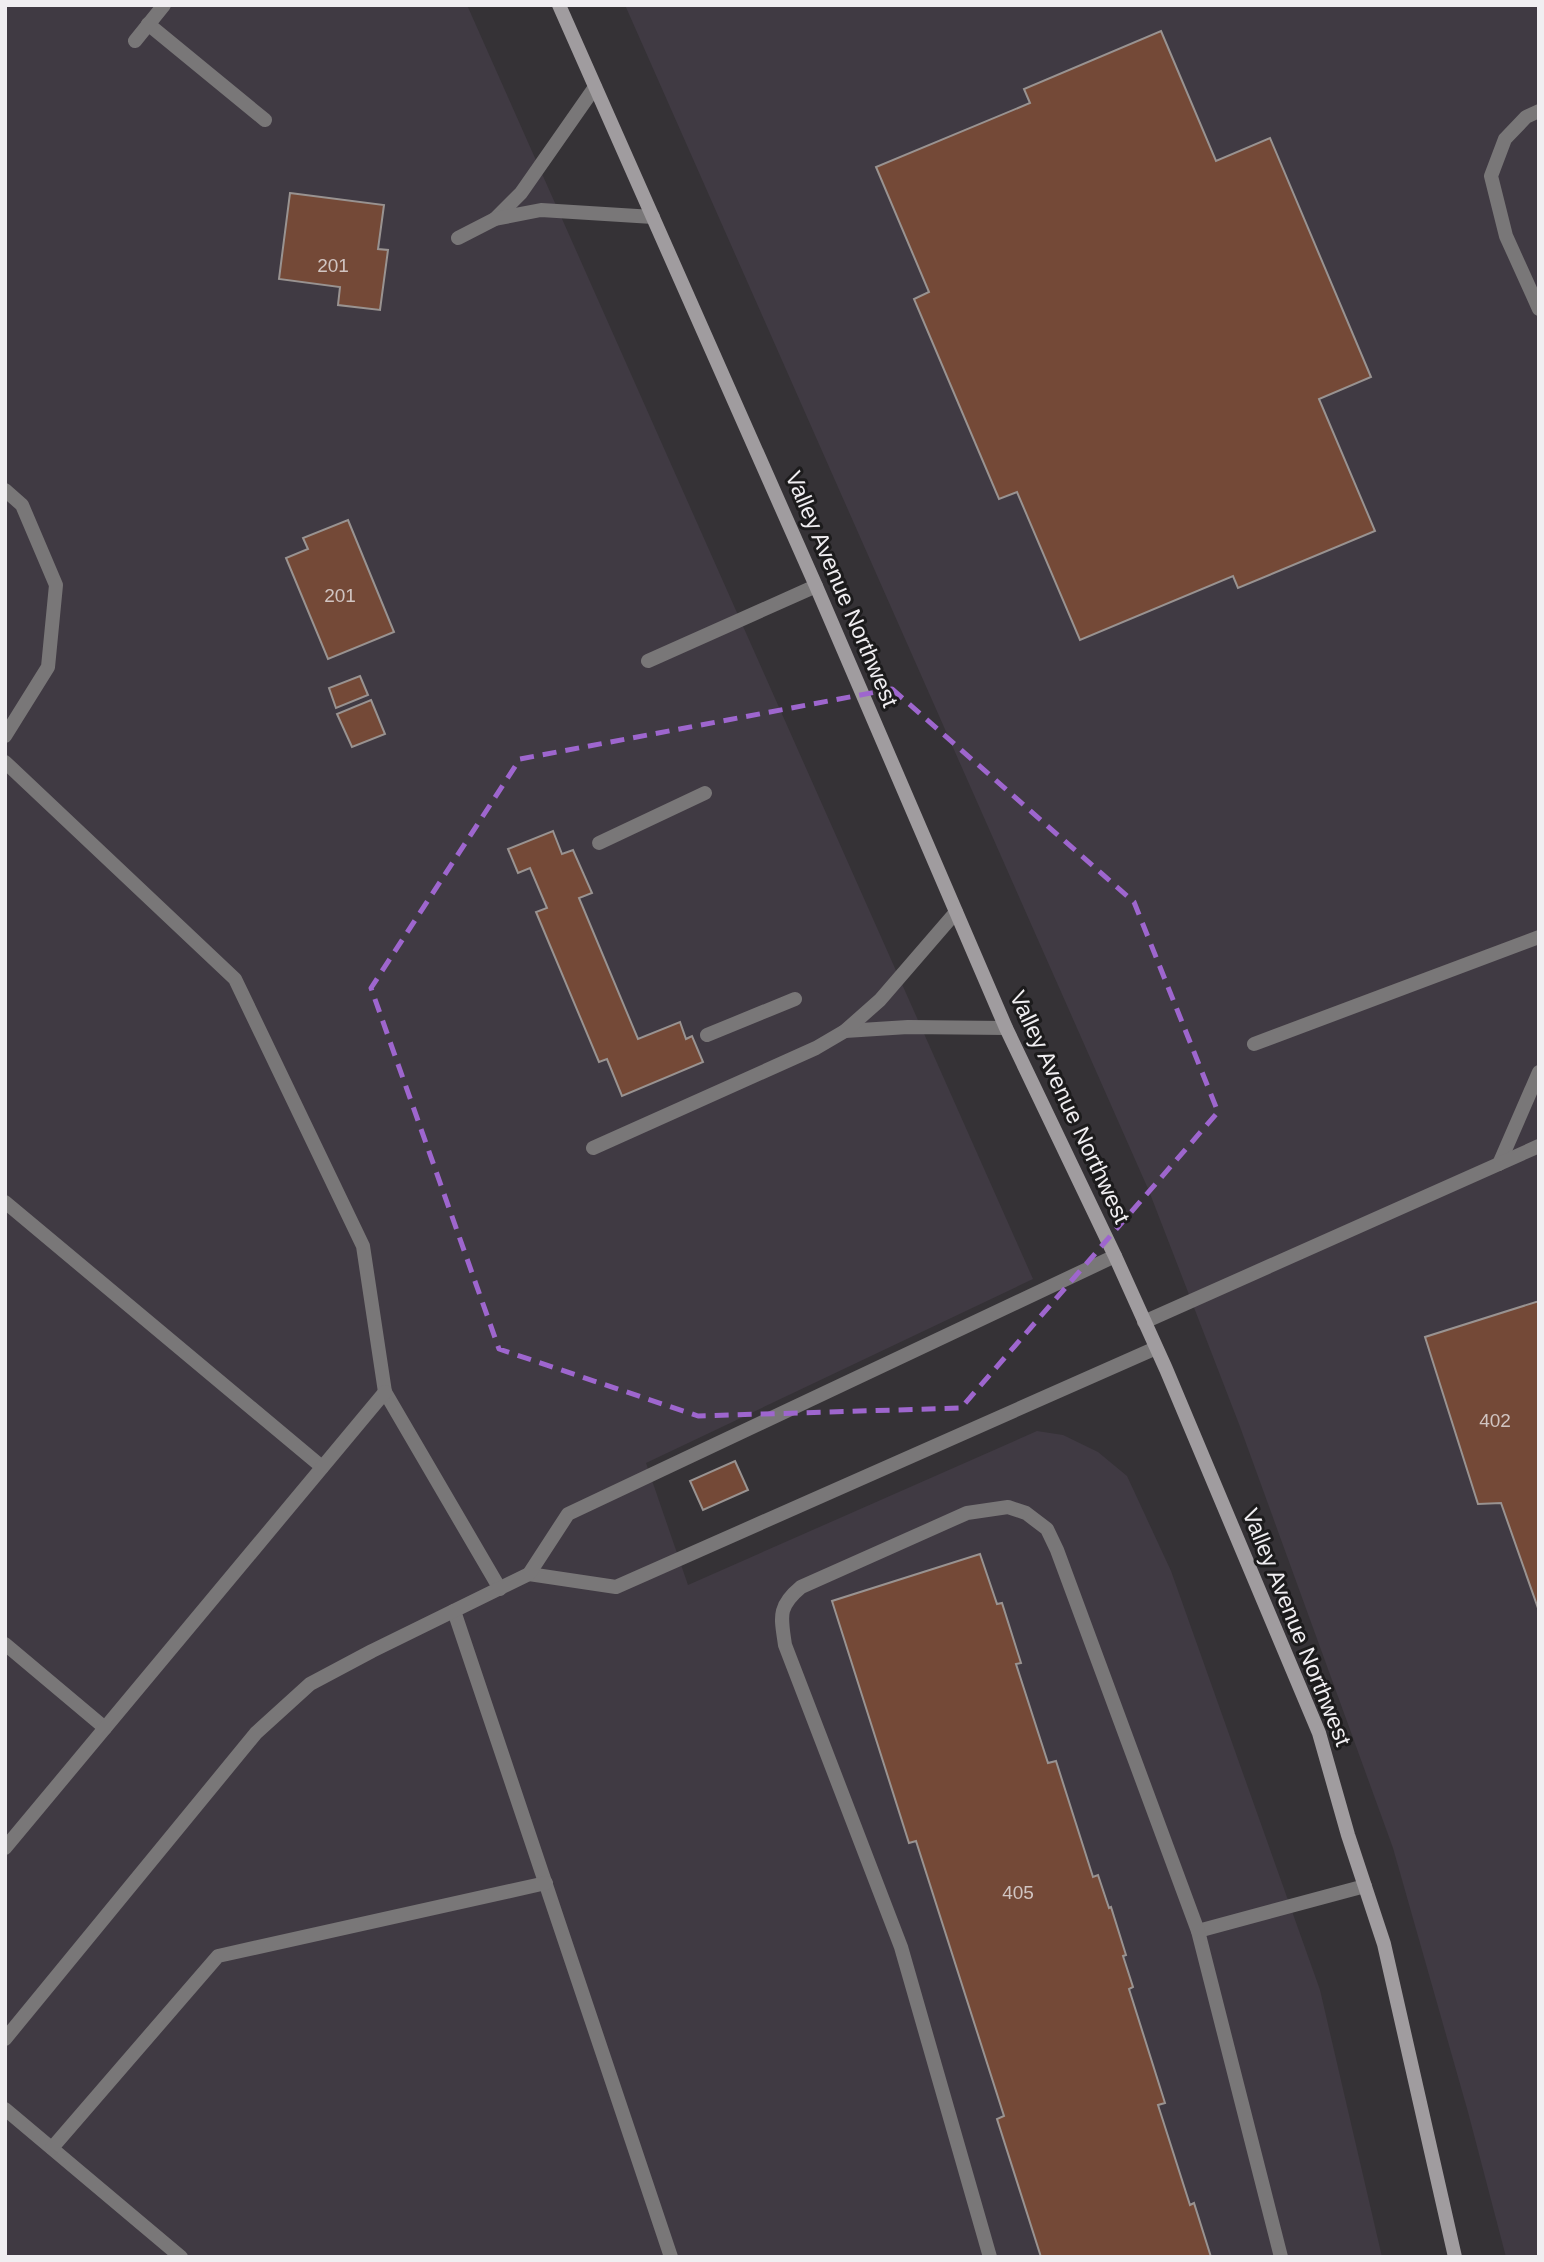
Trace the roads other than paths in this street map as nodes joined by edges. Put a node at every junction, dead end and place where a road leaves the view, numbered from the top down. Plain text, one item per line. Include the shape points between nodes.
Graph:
1 (164, 5) edge
2 (559, 5) edge
3 (148, 24) junction
4 (135, 41) dead end
5 (595, 87) junction
6 (1539, 111) edge
7 (265, 120) dead end
8 (653, 217) junction
9 (495, 219) junction
10 (457, 238) dead end
11 (1539, 309) edge
12 (5, 490) edge
13 (816, 586) junction
14 (648, 661) dead end
15 (5, 736) edge
16 (5, 762) edge
17 (705, 793) dead end
18 (599, 843) dead end
19 (956, 912) junction
20 (1539, 937) edge
21 (795, 999) dead end
22 (1006, 1028) junction
23 (845, 1031) junction
24 (707, 1035) dead end
25 (1254, 1044) dead end
26 (1539, 1072) edge
27 (1539, 1146) edge
28 (593, 1148) dead end
29 (1499, 1164) junction
30 (5, 1202) edge
31 (1115, 1256) junction
32 (1144, 1322) junction
33 (1156, 1348) junction
34 (385, 1392) junction
35 (322, 1467) junction
36 (529, 1574) junction
37 (500, 1589) junction
38 (454, 1611) junction
39 (5, 1644) edge
40 (106, 1728) junction
41 (5, 1848) edge
42 (546, 1883) junction
43 (1365, 1886) junction
44 (1198, 1931) junction
45 (5, 2039) edge
46 (5, 2109) edge
47 (52, 2148) junction
48 (181, 2257) edge
49 (671, 2257) edge
50 (990, 2257) edge
51 (1281, 2257) edge
52 (1455, 2257) edge

1 - 3 lane
2 - 5 main road, Valley Avenue Northwest
3 - 4 lane
3 - 7 lane
5 - 8 main road, Valley Avenue Northwest
5 - 9 lane via 521,192
6 - 11 lane via 1526,117 1505,139 1490,176 1506,236
8 - 9 lane via 541,210
8 - 13 main road, Valley Avenue Northwest
9 - 10 lane
12 - 15 lane via 22,505 56,586 48,667
13 - 14 lane
13 - 19 main road, Valley Avenue Northwest
16 - 34 lane via 235,979 363,1246
17 - 18 lane
19 - 22 main road, Valley Avenue Northwest
19 - 23 lane via 880,1000
20 - 25 lane
21 - 24 lane
22 - 23 lane
22 - 31 main road, Valley Avenue Northwest
23 - 28 lane
26 - 29 lane
27 - 29 lane
29 - 32 lane
30 - 35 lane
31 - 32 main road, Valley Avenue Northwest
31 - 36 lane via 568,1514
32 - 33 main road, Valley Avenue Northwest
33 - 36 lane via 616,1587
33 - 43 main road, Valley Avenue Northwest via 1319,1733
34 - 35 lane
34 - 37 lane
35 - 40 lane
36 - 37 lane
37 - 38 lane
38 - 42 lane
38 - 45 lane via 310,1684 256,1733
39 - 40 lane
40 - 41 lane
42 - 47 lane via 218,1956
42 - 49 lane
43 - 44 lane
43 - 52 main road, Valley Avenue Northwest via 1384,1944
44 - 50 lane via 1057,1550 1037,1521 1008,1507 968,1513 801,1587 788,1598 780,1614 785,1645 901,1947
44 - 51 lane
46 - 47 lane
47 - 48 lane

